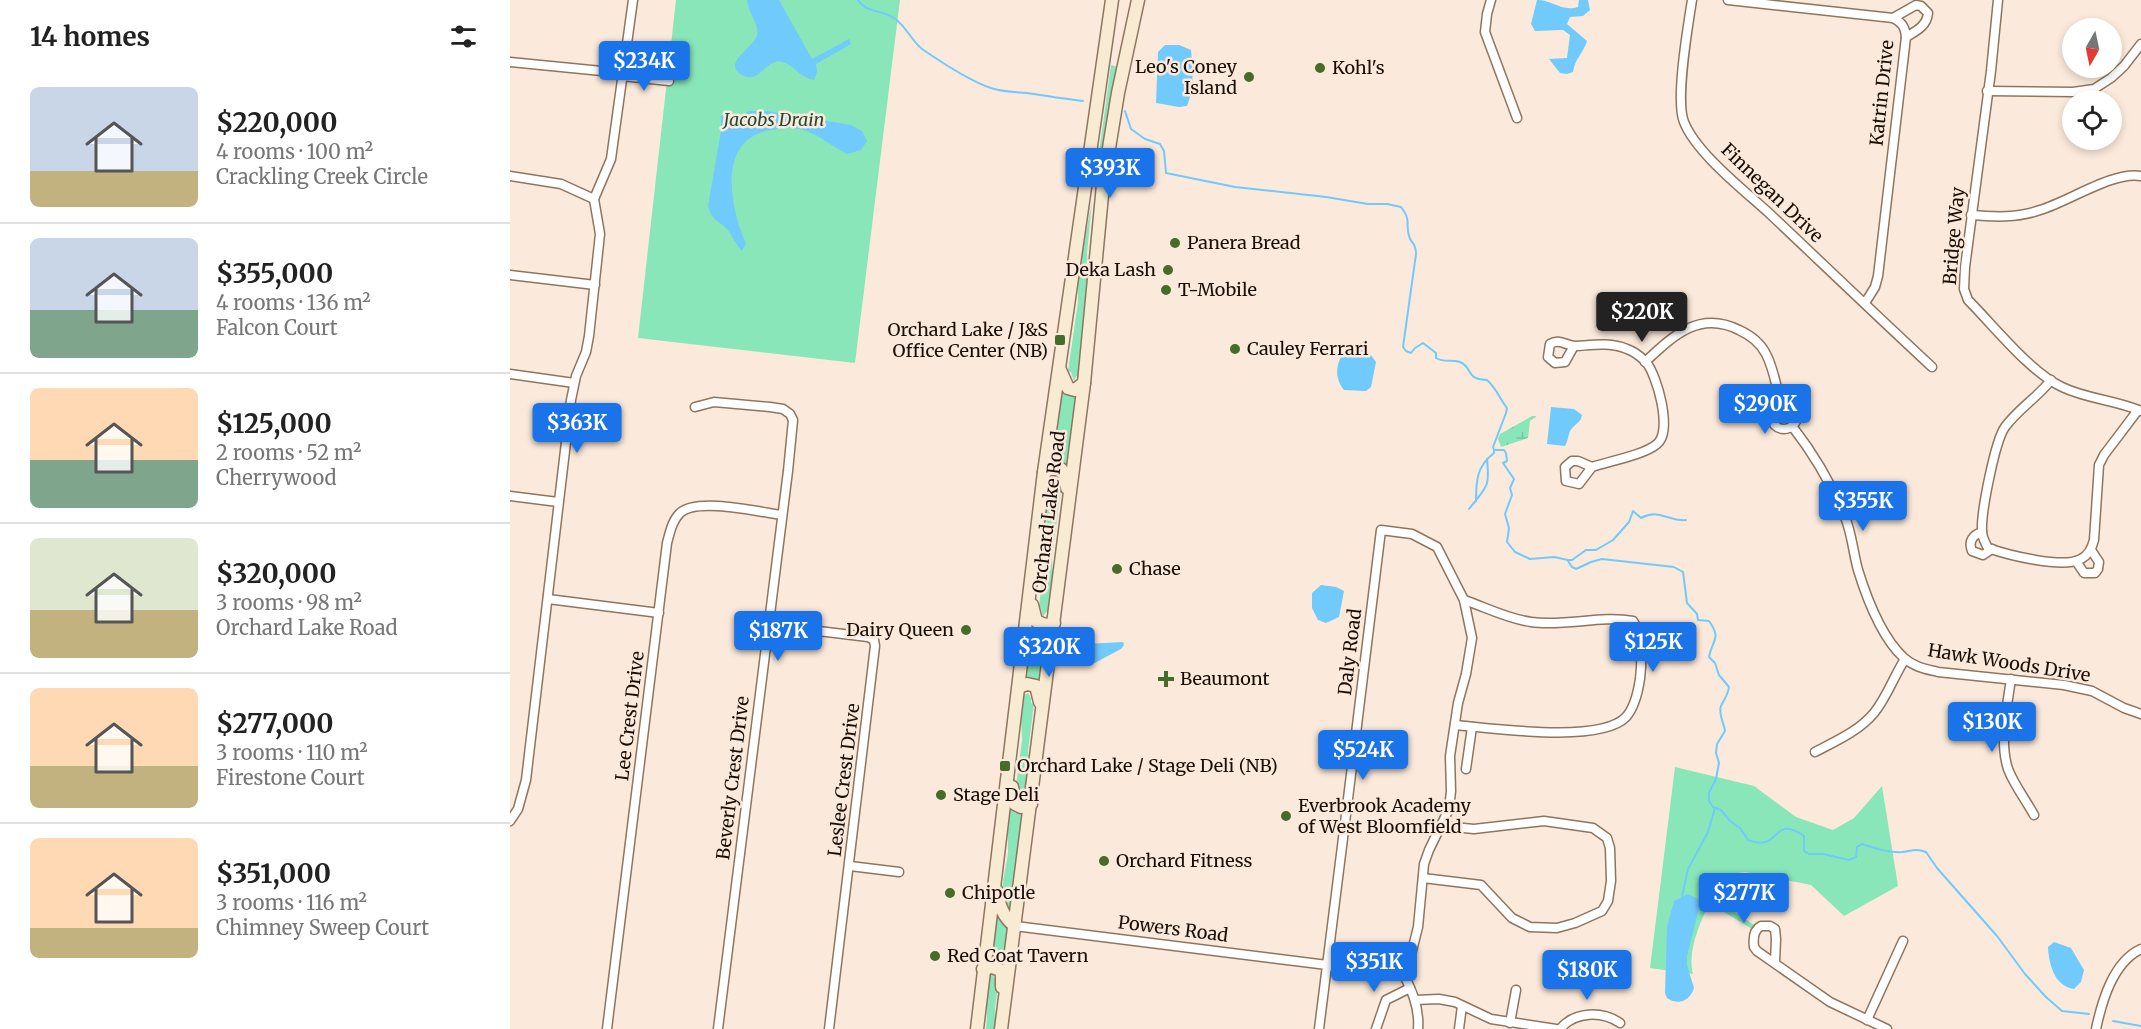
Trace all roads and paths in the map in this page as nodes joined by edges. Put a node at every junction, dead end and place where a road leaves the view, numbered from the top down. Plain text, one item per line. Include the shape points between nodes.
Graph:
1 (633, 0) edge
2 (1112, 0) edge
3 (1138, 0) edge
4 (1491, 0) edge
5 (1692, 0) edge
6 (1728, 0) edge
7 (1998, 0) edge
8 (1893, 18) junction
9 (1906, 37) junction
10 (2141, 44) edge
11 (1104, 50) junction
12 (1128, 52) junction
13 (2139, 54) edge
14 (510, 62) edge
15 (622, 75) junction
16 (669, 81) dead end
17 (1987, 91) junction
18 (1517, 118) dead end
19 (510, 176) edge
20 (2141, 176) edge
21 (1086, 188) junction
22 (594, 199) junction
23 (1971, 215) junction
24 (1099, 234) junction
25 (510, 274) edge
26 (595, 285) junction
27 (1864, 303) junction
28 (1574, 346) dead end
29 (1645, 362) junction
30 (1059, 366) junction
31 (1932, 367) dead end
32 (510, 374) edge
33 (2051, 380) junction
34 (574, 383) junction
35 (1084, 383) junction
36 (1781, 403) junction
37 (695, 407) dead end
38 (2139, 411) edge
39 (1792, 426) junction
40 (1592, 467) dead end
41 (1044, 472) junction
42 (510, 496) edge
43 (558, 502) junction
44 (1068, 510) junction
45 (782, 515) junction
46 (1982, 532) junction
47 (1992, 549) junction
48 (2091, 550) junction
49 (2076, 561) junction
50 (1030, 598) junction
51 (548, 599) junction
52 (1464, 600) junction
53 (659, 613) junction
54 (1054, 623) junction
55 (769, 625) junction
56 (1905, 659) junction
57 (2011, 679) junction
58 (1019, 687) junction
59 (2141, 714) edge
60 (1041, 719) junction
61 (1455, 725) junction
62 (1472, 727) junction
63 (1815, 752) dead end
64 (1010, 768) junction
65 (1466, 769) dead end
66 (1031, 804) junction
67 (2034, 815) dead end
68 (510, 821) edge
69 (1442, 826) junction
70 (850, 866) junction
71 (899, 872) dead end
72 (1423, 878) junction
73 (995, 883) junction
74 (1015, 926) junction
75 (1903, 941) dead end
76 (2141, 949) edge
77 (1374, 962) junction
78 (1775, 962) dead end
79 (1398, 963) junction
80 (1327, 965) junction
81 (983, 969) junction
82 (1373, 975) junction
83 (1410, 988) junction
84 (1516, 990) dead end
85 (1415, 1000) junction
86 (1462, 1006) junction
87 (979, 1008) junction
88 (1867, 1020) junction
89 (1510, 1023) junction
90 (1620, 1023) dead end
91 (1002, 1027) edge
92 (1530, 1027) edge
93 (607, 1029) edge
94 (718, 1029) edge
95 (830, 1029) edge
96 (977, 1029) edge
97 (982, 1029) edge
98 (1319, 1029) edge
99 (1376, 1029) edge
100 (1418, 1029) edge
101 (1458, 1029) edge
102 (1558, 1029) edge
103 (1887, 1029) edge
104 (2096, 1029) edge

1 - 15 street
2 - 11 main road, Orchard Lake Road
3 - 12 main road, Orchard Lake Road
4 - 18 street via 1485,32
5 - 27 street, Finnegan Drive via 1681,91 1681,110 1688,129 1702,149
6 - 8 street, Katrin Drive
7 - 17 street, Bridge Way
8 - 9 street, Katrin Drive via 1905,27
8 - 9 street via 1916,5 1926,9 1925,23
9 - 27 street, Katrin Drive via 1878,276
10 - 13 street
11 - 12 main road via 1118,56
11 - 21 main road, Orchard Lake Road
12 - 24 main road, Orchard Lake Road via 1103,185
13 - 17 street via 2101,86 2087,91
14 - 15 street
15 - 16 street
15 - 22 street via 611,159
17 - 23 street, Bridge Way
19 - 22 street via 561,184
20 - 23 street via 2102,183 2056,205 2018,216
21 - 24 main road via 1095,196
21 - 30 main road, Orchard Lake Road
22 - 26 street via 600,234
23 - 33 street, Bridge Way via 1964,289 1968,300 2029,363
24 - 35 main road, Orchard Lake Road
25 - 26 street
26 - 34 street via 586,352
27 - 31 street, Finnegan Drive
28 - 29 street via 1608,344 1628,349
29 - 36 street via 1673,336 1688,328 1709,322 1731,326 1763,347
29 - 40 street via 1664,416 1661,440 1646,450
30 - 35 main road via 1068,388 1075,390
30 - 41 main road, Orchard Lake Road
32 - 34 street
33 - 38 street, Bridge Way via 2079,394
33 - 46 street via 2000,434
34 - 43 street
35 - 44 main road, Orchard Lake Road
36 - 39 street via 1795,410
36 - 39 street via 1771,411 1771,420 1780,429
37 - 45 street, Beverly Crest Drive via 714,402 740,403 783,409 790,414 792,433
38 - 48 street via 2099,465
39 - 56 street via 1808,447 1846,518 1868,597 1886,635
41 - 44 main road via 1056,468 1065,472
41 - 50 main road, Orchard Lake Road
42 - 43 street
43 - 51 street
44 - 54 main road, Orchard Lake Road
45 - 53 street, Lee Crest Drive via 704,506 682,511 673,522 667,543
45 - 55 street, Beverly Crest Drive
46 - 47 street
46 - 47 street via 1972,539 1972,551 1983,555
47 - 49 street via 2044,560
48 - 49 street
48 - 49 street via 2099,562 2095,573 2084,573
50 - 54 main road via 1036,621
50 - 58 main road, Orchard Lake Road
51 - 53 street
51 - 68 street via 526,780 518,809
52 - 61 street via 1472,638
52 - 62 street via 1530,622 1634,621 1640,642 1638,693 1625,718 1612,726 1560,732
52 - 80 street, Daly Road via 1437,547 1412,534 1381,530
53 - 93 street, Lee Crest Drive
54 - 60 main road, Orchard Lake Road
55 - 70 street, Leslee Crest Drive via 868,636 874,640
55 - 94 street, Beverly Crest Drive
56 - 57 street, Hawk Woods Drive via 1929,670
56 - 63 street via 1874,714 1858,728
57 - 59 street, Hawk Woods Drive via 2092,691
57 - 67 street via 2005,720 2006,758 2008,769
58 - 60 main road via 1036,686
58 - 64 main road, Orchard Lake Road
60 - 66 main road, Orchard Lake Road
61 - 62 street
61 - 69 street via 1449,808
62 - 65 street
64 - 66 main road via 1015,804
64 - 73 main road, Orchard Lake Road
66 - 74 main road, Orchard Lake Road
69 - 72 street via 1429,850
69 - 72 street via 1474,829 1544,821 1593,828 1607,838 1610,849 1608,901 1602,911 1575,923 1557,928 1530,927 1512,918 1482,885
70 - 71 street
70 - 95 street, Leslee Crest Drive
72 - 79 street via 1412,951
73 - 74 main road via 1002,912
73 - 81 main road, Orchard Lake Road
74 - 80 street, Powers Road
74 - 91 main road, Orchard Lake Road
75 - 88 street
76 - 104 street via 2115,973
77 - 79 street
77 - 80 street
77 - 82 street
78 - 88 street via 1830,1002
79 - 82 street via 1391,972
79 - 83 street
80 - 82 street via 1349,973
80 - 98 street, Daly Road
81 - 87 main road, Orchard Lake Road
81 - 91 main road via 997,968 1002,974
83 - 85 street
83 - 99 street via 1386,1000
84 - 89 street
85 - 86 street via 1439,999
85 - 100 street
86 - 89 street
86 - 101 street
87 - 96 main road, Orchard Lake Road
87 - 97 main road
88 - 103 street
89 - 92 street
90 - 102 street via 1612,1017 1586,1015
92 - 102 street

